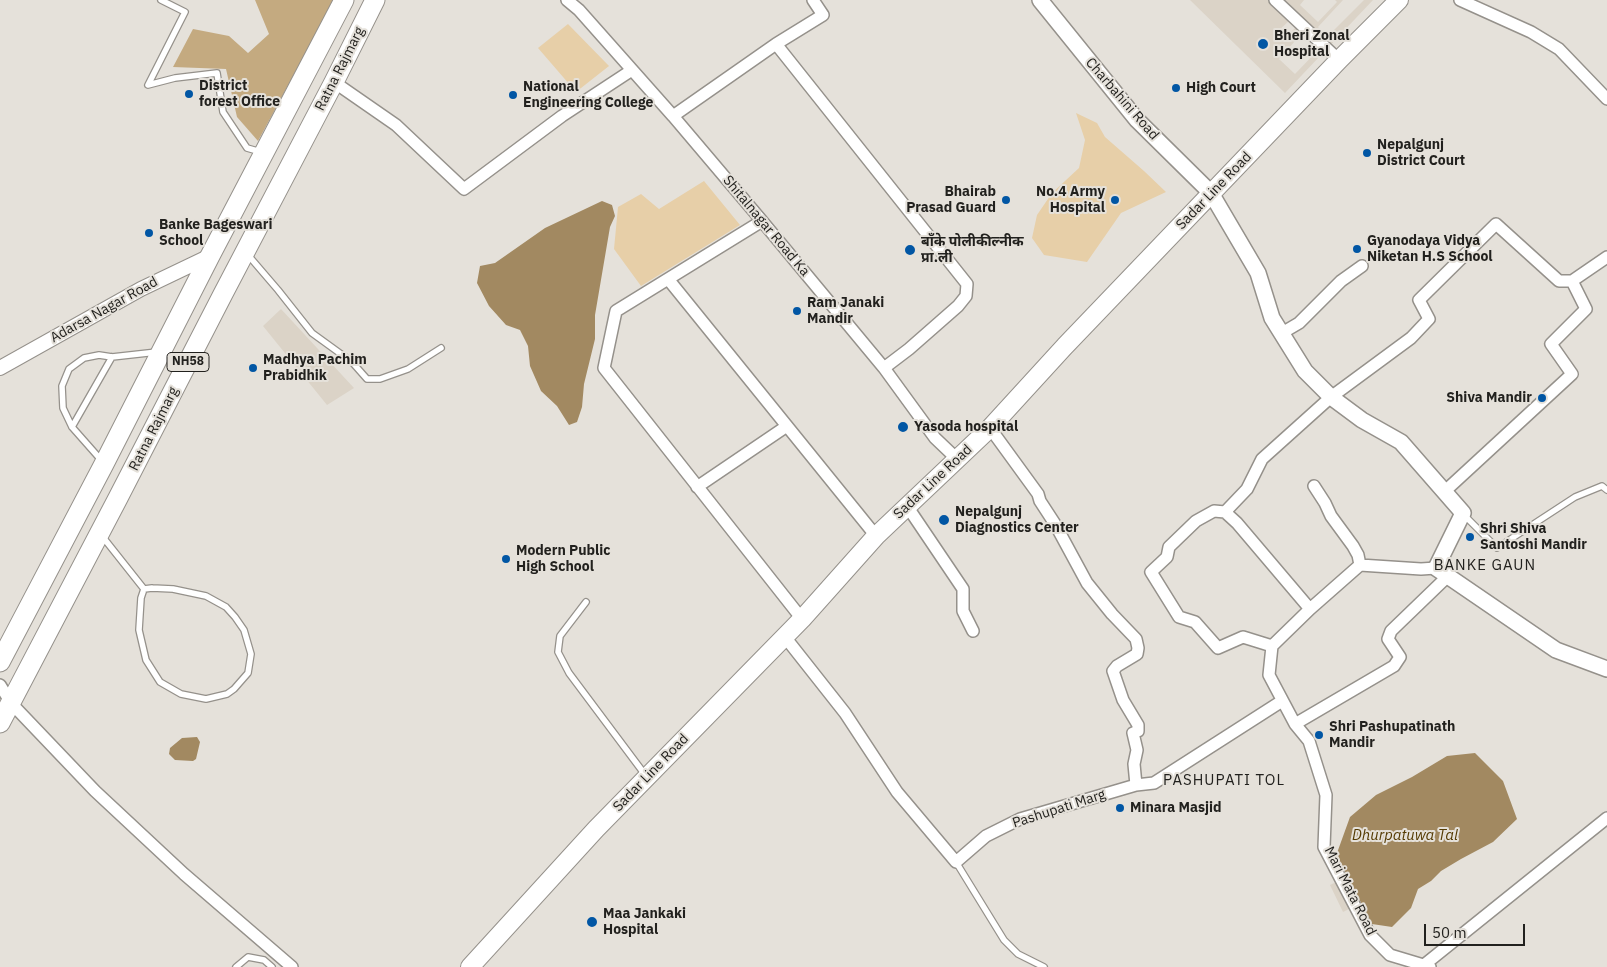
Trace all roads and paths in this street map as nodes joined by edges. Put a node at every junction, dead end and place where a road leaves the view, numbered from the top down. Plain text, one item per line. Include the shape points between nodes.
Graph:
1 (161, 0) edge
2 (344, 0) edge
3 (375, 0) edge
4 (567, 0) edge
5 (813, 0) edge
6 (1040, 0) edge
7 (1275, 0) edge
8 (1399, 0) edge
9 (1460, 0) edge
10 (776, 44) junction
11 (1339, 60) junction
12 (632, 70) junction
13 (334, 82) junction
14 (1607, 99) edge
15 (673, 116) junction
16 (264, 153) junction
17 (1211, 193) junction
18 (762, 221) junction
19 (245, 252) junction
20 (210, 256) junction
21 (1607, 257) edge
22 (1362, 266) dead end
23 (668, 279) junction
24 (1572, 282) junction
25 (1282, 333) junction
26 (441, 348) dead end
27 (162, 352) junction
28 (112, 357) junction
29 (0, 368) edge
30 (884, 368) junction
31 (1330, 397) junction
32 (787, 426) junction
33 (72, 427) junction
34 (990, 428) junction
35 (957, 459) junction
36 (104, 464) junction
37 (1314, 486) dead end
38 (697, 487) junction
39 (1607, 490) edge
40 (1444, 492) junction
41 (908, 506) junction
42 (1225, 512) junction
43 (1463, 513) junction
44 (100, 534) junction
45 (876, 536) junction
46 (1360, 565) junction
47 (1442, 572) junction
48 (144, 589) junction
49 (586, 602) dead end
50 (1310, 609) junction
51 (802, 619) junction
52 (973, 631) dead end
53 (785, 636) junction
54 (1272, 646) junction
55 (0, 662) edge
56 (1607, 669) edge
57 (0, 685) edge
58 (1282, 701) junction
59 (10, 703) junction
60 (0, 723) edge
61 (1295, 724) junction
62 (647, 777) junction
63 (1136, 785) junction
64 (1607, 818) edge
65 (956, 862) junction
66 (1427, 966) edge
67 (236, 967) edge
68 (272, 967) edge
69 (292, 967) edge
70 (470, 967) edge
71 (1044, 967) edge

1 - 16 lane via 186,12 148,85 217,73 223,112 247,148
2 - 16 highway, Ratna Rajmarg / NH58
3 - 13 highway, Ratna Rajmarg / NH58
4 - 12 street, Shitalnagar Road Ka
5 - 10 street via 823,15
6 - 17 main road, Charbahini Road via 1137,120
7 - 11 street
8 - 11 main road, Sadar Line Road
9 - 14 street via 1531,32 1559,49
10 - 15 street
10 - 30 street via 967,284 966,296 958,306
11 - 17 main road, Sadar Line Road
12 - 13 street via 562,116 464,189 396,124
12 - 15 street, Shitalnagar Road Ka
13 - 19 highway, Ratna Rajmarg / NH58
15 - 18 street, Shitalnagar Road Ka
16 - 20 highway, Ratna Rajmarg / NH58
17 - 25 main road, Charbahini Road via 1258,273 1272,318
17 - 34 main road, Sadar Line Road
18 - 23 street
18 - 30 street, Shitalnagar Road Ka
19 - 26 lane via 312,333 352,362 367,379 380,379 408,369
19 - 44 highway, Ratna Rajmarg / NH58
20 - 27 highway, Ratna Rajmarg / NH58
20 - 29 street, Adarsa Nagar Road via 141,289
21 - 24 street
22 - 25 street via 1341,281 1299,323
23 - 32 street
23 - 38 street via 616,312 604,368
24 - 31 street via 1559,281 1496,224 1419,300 1429,319 1411,338
24 - 40 street via 1586,309 1551,344 1572,374
25 - 31 main road, Charbahini Road via 1305,371
27 - 28 lane
27 - 36 highway, Ratna Rajmarg / NH58
28 - 33 lane
28 - 33 lane via 84,358 69,369 62,386 63,408
30 - 35 street, Shitalnagar Road Ka via 935,438
31 - 40 main road, Charbahini Road via 1401,442
31 - 42 street via 1262,459 1247,489
32 - 38 street
32 - 45 street
33 - 36 lane
34 - 35 main road, Sadar Line Road
34 - 63 street via 1038,494 1087,583 1136,639 1137,654 1113,671 1138,725 1138,731 1133,733 1137,750 1134,764
35 - 41 main road, Sadar Line Road
36 - 55 highway, Ratna Rajmarg / NH58
37 - 46 street via 1353,546
38 - 51 street
39 - 43 lane via 1602,486 1575,497 1497,548
40 - 43 main road, Charbahini Road
41 - 45 main road, Sadar Line Road
41 - 52 street via 964,588 963,611
42 - 50 street
42 - 54 street via 1214,511 1196,521 1169,547 1167,557 1152,572 1180,617 1195,622 1218,648 1243,637
43 - 47 main road
44 - 48 lane
44 - 59 highway, Ratna Rajmarg / NH58
45 - 51 main road, Sadar Line Road
46 - 47 street
46 - 50 street
47 - 56 main road via 1556,650
47 - 61 street via 1391,631 1388,639 1400,657 1394,666
48 - 48 lane via 173,589 206,596 226,607 244,630 251,654 248,673 234,689 206,699 181,694 160,682 146,660 139,630
49 - 62 lane via 560,636 558,652 569,673
50 - 54 street
51 - 53 main road, Sadar Line Road
53 - 62 main road, Sadar Line Road
53 - 65 street via 845,713 897,792
54 - 58 street, Mari Mata Road via 1269,675
57 - 59 street
58 - 61 street, Mari Mata Road
58 - 63 street, Pashupati Marg via 1154,783
59 - 60 highway, Ratna Rajmarg / NH58
59 - 69 street via 95,791 184,874
61 - 66 street, Mari Mata Road via 1309,741 1326,795 1324,847 1370,935 1390,956
62 - 70 main road, Sadar Line Road
63 - 65 street, Pashupati Marg via 1020,819 986,836
64 - 66 street
65 - 71 lane via 1004,940 1018,954
67 - 68 lane via 248,957 264,960

